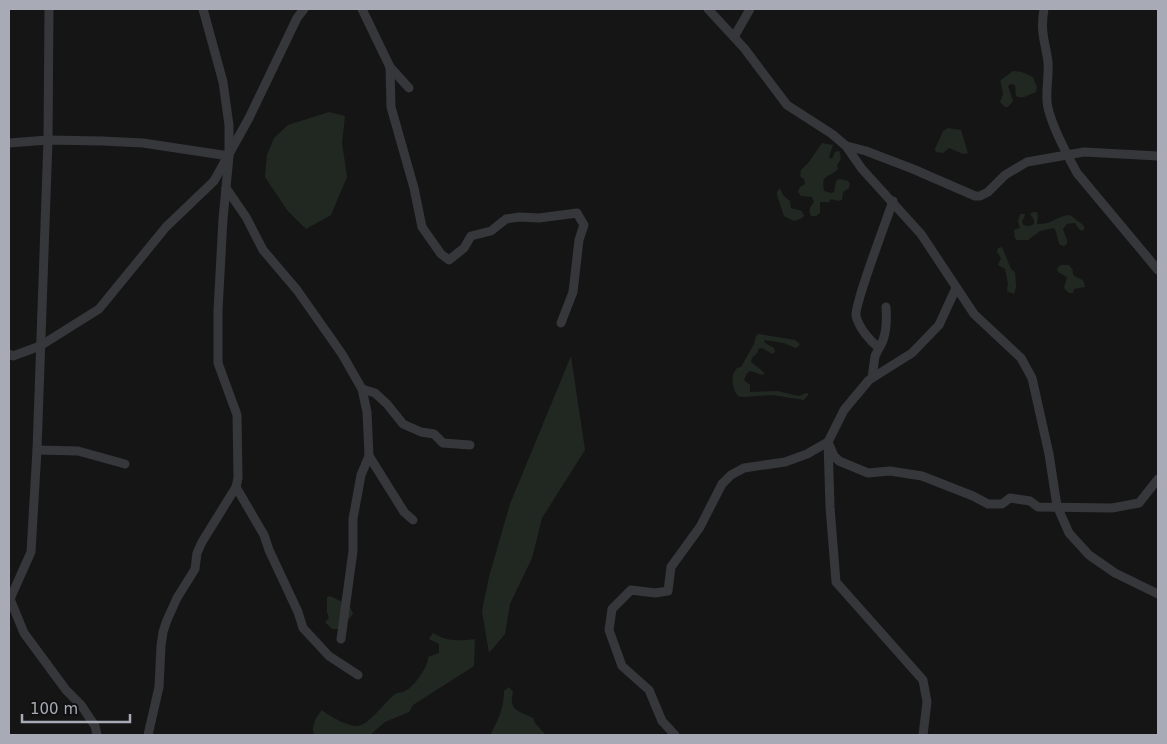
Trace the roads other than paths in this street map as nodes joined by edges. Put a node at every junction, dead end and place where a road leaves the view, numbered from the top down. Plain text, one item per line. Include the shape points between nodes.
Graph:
1 (49, 9) edge
2 (203, 9) edge
3 (304, 9) edge
4 (362, 9) edge
5 (708, 9) edge
6 (750, 9) edge
7 (1044, 9) edge
8 (734, 37) junction
9 (390, 67) junction
10 (409, 88) dead end
11 (48, 140) junction
12 (9, 143) edge
13 (846, 146) junction
14 (1067, 155) junction
15 (229, 156) junction
16 (1158, 156) edge
17 (226, 188) junction
18 (893, 201) junction
19 (1158, 270) edge
20 (956, 288) junction
21 (886, 307) dead end
22 (561, 323) dead end
23 (40, 346) junction
24 (879, 348) junction
25 (10, 356) edge
26 (872, 378) junction
27 (362, 389) junction
28 (828, 442) junction
29 (470, 445) dead end
30 (37, 450) junction
31 (369, 456) junction
32 (125, 464) dead end
33 (1158, 479) edge
34 (236, 486) junction
35 (1057, 506) junction
36 (413, 520) dead end
37 (1158, 594) edge
38 (341, 639) dead end
39 (358, 675) dead end
40 (97, 735) edge
41 (148, 735) edge
42 (675, 735) edge
43 (923, 735) edge

1 - 11 street
2 - 15 street via 223,82 230,125
3 - 15 street
4 - 9 street
5 - 8 street
6 - 8 street
7 - 14 street via 1042,37 1048,62 1048,108
8 - 13 street via 787,105
9 - 10 street
9 - 22 street via 391,107 422,227 441,254 449,260 464,248 471,236 491,231 506,219 577,213 584,225 573,292
11 - 12 street
11 - 15 street via 143,143
11 - 23 street
13 - 14 street via 913,169 975,196 988,192 1018,166
13 - 18 street via 862,169
14 - 16 street via 1097,152
14 - 19 street via 1077,172
15 - 17 street
15 - 23 street via 214,181 166,227 99,309
17 - 27 street via 263,250 297,290
17 - 34 street via 218,364 237,415 239,468
18 - 20 street via 921,234
18 - 24 street via 856,315 860,326
20 - 26 street via 939,325 912,353
20 - 35 street via 974,314 1020,358 1032,378
21 - 24 street via 887,320
23 - 25 street
23 - 30 street
24 - 26 street
26 - 28 street via 844,410
27 - 29 street via 375,393 403,424 434,434 443,443
27 - 31 street via 367,412
28 - 35 street via 839,461 868,473 890,471 922,476 988,504 1002,504 1010,498 1038,507
28 - 42 street via 785,462 744,468 730,475 700,527 671,567 668,591 632,590 612,609 609,630 622,666 649,690 662,721
28 - 43 street via 836,582 923,680 927,702
30 - 32 street via 78,451
30 - 40 street via 32,552 10,599 24,633 81,705
31 - 36 street via 404,512
31 - 38 street via 353,519 353,551
33 - 35 street via 1139,503 1112,508
34 - 39 street via 264,535 303,628 329,656
34 - 41 street via 202,542 195,569 167,620 161,646 159,687
35 - 37 street via 1069,533 1089,555

